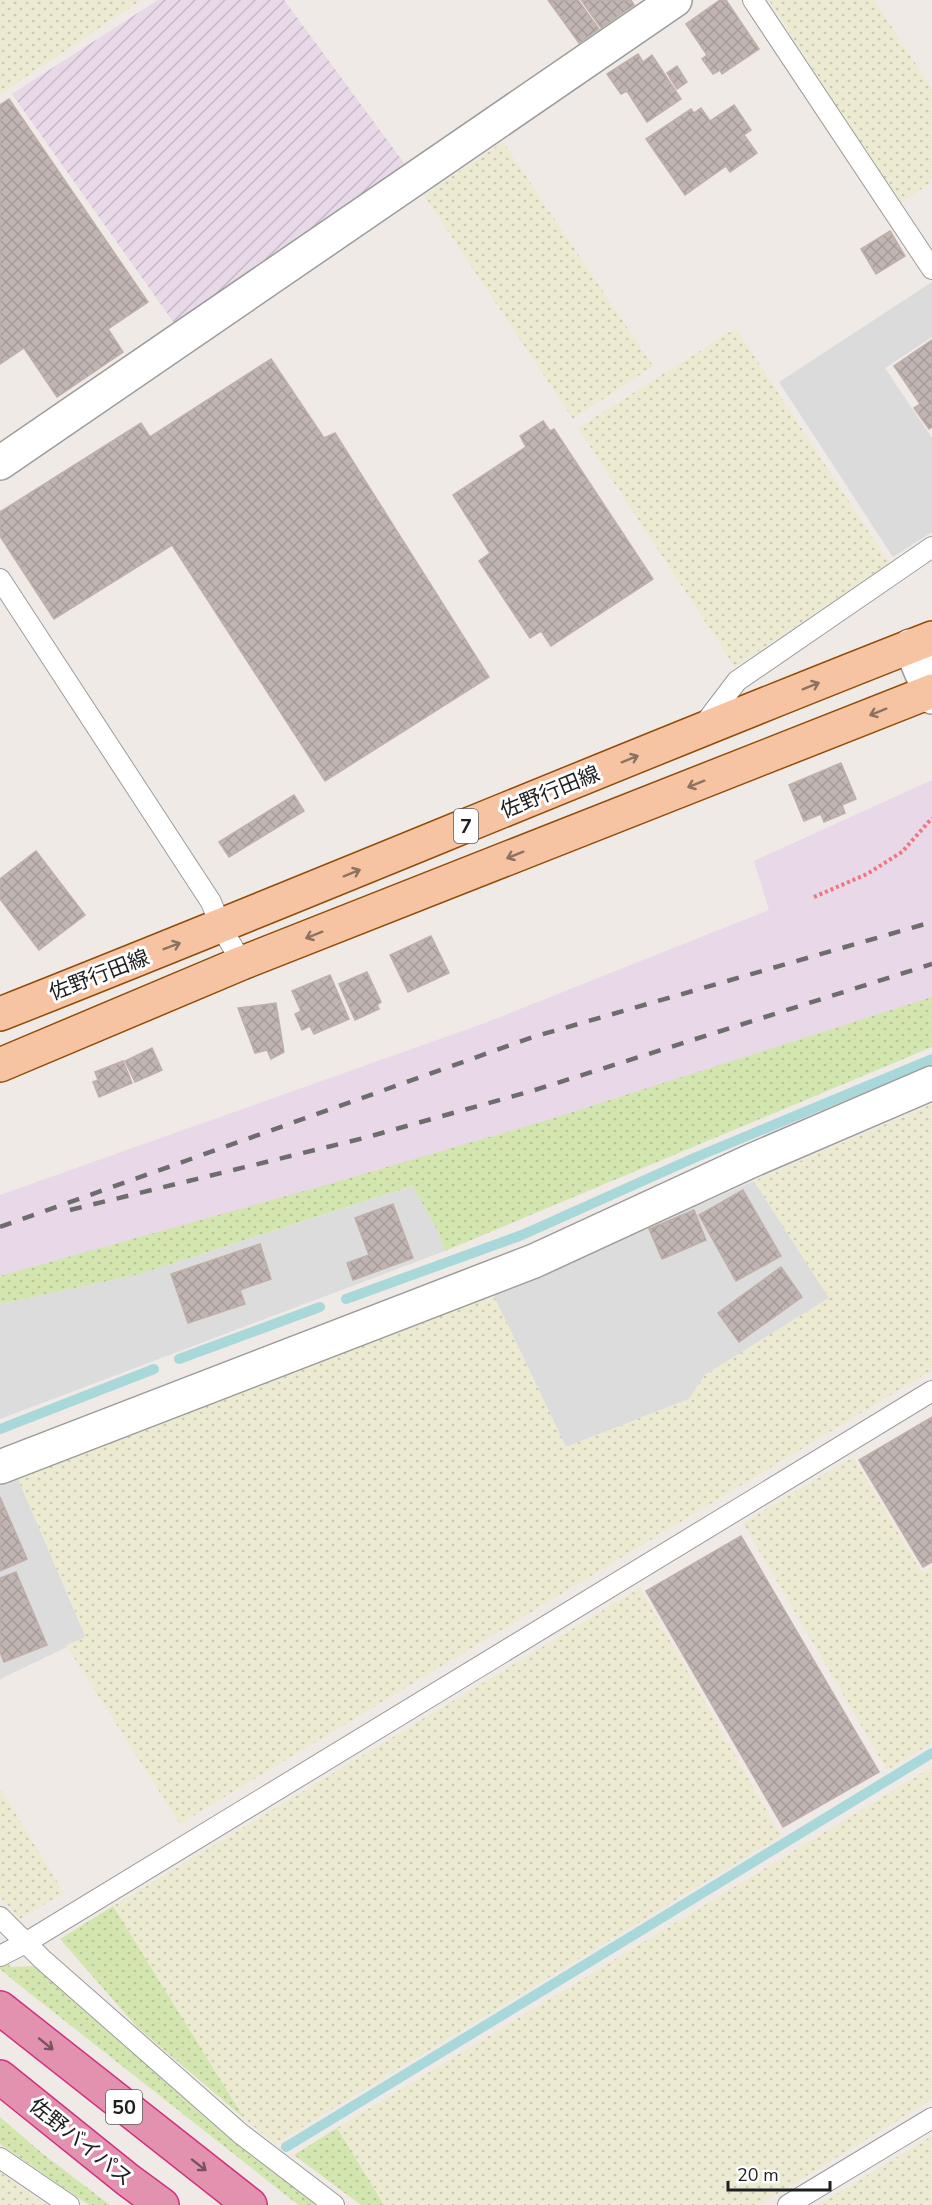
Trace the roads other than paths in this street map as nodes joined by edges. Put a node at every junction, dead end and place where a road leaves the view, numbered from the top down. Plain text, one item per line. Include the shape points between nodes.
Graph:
1 (675, 0) edge
2 (753, 0) edge
3 (932, 269) edge
4 (0, 463) edge
5 (932, 547) edge
6 (0, 579) edge
7 (921, 642) edge
8 (931, 693) edge
9 (699, 731) junction
10 (221, 927) junction
11 (242, 963) junction
12 (0, 1014) edge
13 (0, 1065) edge
14 (932, 1083) edge
15 (932, 1391) edge
16 (0, 1467) edge
17 (0, 1917) edge
18 (27, 1942) junction
19 (0, 1956) edge
20 (0, 2008) edge
21 (0, 2077) edge
22 (932, 2118) edge
23 (0, 2158) edge
24 (69, 2205) edge
25 (162, 2205) edge
26 (250, 2205) edge
27 (334, 2205) edge
28 (788, 2205) edge

1 - 4 street
2 - 3 lane
5 - 9 lane via 737,681
6 - 10 lane via 211,902
7 - 8 street
9 -> 7 main road, 佐野行田線 / 7
8 -> 11 main road, 佐野行田線 / 7
10 -> 9 main road, 佐野行田線 / 7
10 - 11 lane
12 -> 10 main road, 佐野行田線 / 7
11 - 13 main road, 佐野行田線 / 7
14 - 16 street via 534,1261
15 - 18 lane
17 - 18 lane
18 - 19 lane
18 - 27 lane via 241,2134
20 -> 26 highway, 50
21 - 25 highway, 佐野バイパス / 50
22 - 28 lane
23 - 24 lane

